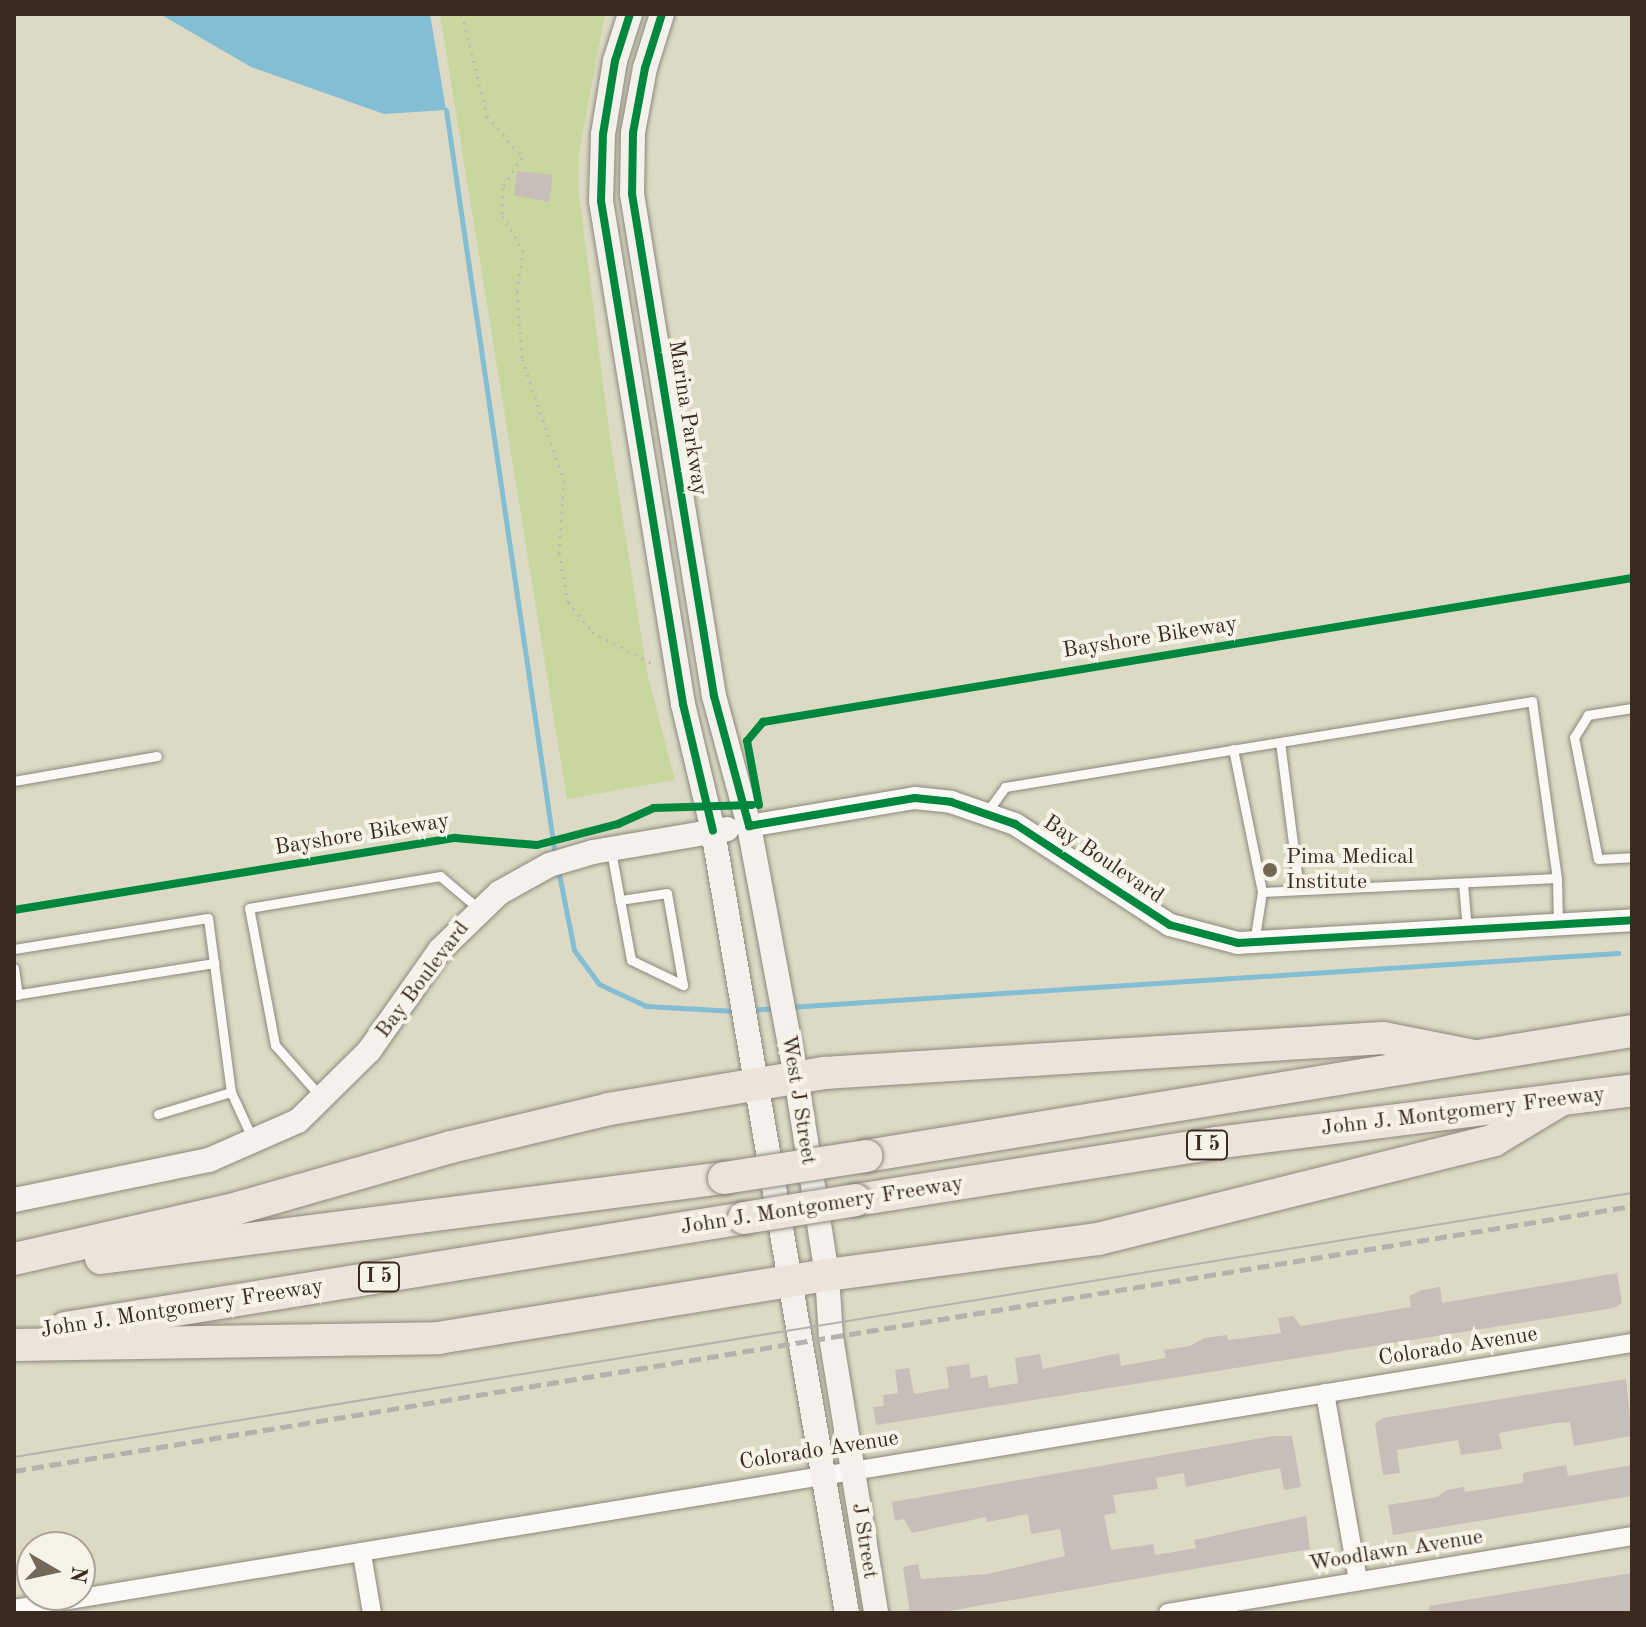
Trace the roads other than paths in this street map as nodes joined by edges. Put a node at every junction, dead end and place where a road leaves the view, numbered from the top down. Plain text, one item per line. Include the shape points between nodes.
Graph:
1 (630, 14) edge
2 (662, 14) edge
3 (1632, 708) edge
4 (1280, 742) junction
5 (1233, 749) junction
6 (157, 756) dead end
7 (14, 781) edge
8 (987, 812) junction
9 (749, 826) junction
10 (713, 831) junction
11 (610, 848) junction
12 (1632, 857) edge
13 (1557, 878) junction
14 (1463, 883) junction
15 (1299, 890) junction
16 (1262, 892) junction
17 (620, 900) junction
18 (479, 909) junction
19 (1632, 920) edge
20 (1558, 925) junction
21 (1467, 930) junction
22 (1254, 943) junction
23 (14, 949) edge
24 (214, 963) junction
25 (14, 968) edge
26 (16, 995) edge
27 (1632, 1031) edge
28 (1475, 1056) junction
29 (796, 1077) junction
30 (757, 1083) junction
31 (1632, 1090) edge
32 (231, 1092) junction
33 (324, 1101) junction
34 (1559, 1101) junction
35 (158, 1114) dead end
36 (253, 1140) junction
37 (14, 1200) edge
38 (14, 1259) edge
39 (14, 1270) edge
40 (827, 1275) junction
41 (788, 1283) junction
42 (14, 1336) edge
43 (1632, 1343) edge
44 (14, 1345) edge
45 (1325, 1393) junction
46 (853, 1470) junction
47 (825, 1475) junction
48 (1632, 1536) edge
49 (362, 1554) junction
50 (1358, 1581) junction
51 (14, 1609) edge
52 (372, 1613) edge
53 (847, 1613) edge
54 (876, 1613) edge
55 (1168, 1613) edge

1 - 10 main road via 615,61 603,134 601,201 683,704
2 - 9 main road, Marina Parkway via 633,133 632,194 714,696
3 - 12 lane via 1588,715 1574,737 1598,859
4 - 5 lane
4 - 13 lane via 1532,701
4 - 15 lane
5 - 8 lane via 1005,787
5 - 16 lane
6 - 7 lane
8 - 9 street, Bay Boulevard via 915,798
8 - 22 street, Bay Boulevard via 1045,842 1136,908 1170,925 1208,938
9 - 10 main road, Bay Boulevard
9 - 29 main road, West J Street
10 - 11 main road, Bay Boulevard
10 - 30 main road, West J Street
11 - 17 lane
11 - 18 main road, Bay Boulevard via 549,865
13 - 14 lane
13 - 20 lane
14 - 15 lane
14 - 21 lane
15 - 16 lane
16 - 22 lane
17 - 17 lane via 631,960 683,985 667,893
18 - 33 main road, Bay Boulevard via 440,950 369,1051
18 - 33 lane via 440,876 249,908 275,1045
19 - 20 street, Bay Boulevard
20 - 21 street, Bay Boulevard
21 - 22 street, Bay Boulevard
23 - 24 lane via 208,918
24 - 26 lane
24 - 32 lane
25 - 26 lane
27 - 28 highway, John J. Montgomery Freeway / I 5
28 - 29 highway via 1383,1038 858,1068
28 - 39 highway, John J. Montgomery Freeway / I 5, bridge via 724,1178
29 - 30 highway
29 - 40 main road, West J Street
30 - 38 highway via 609,1109 238,1208
30 - 41 main road, West J Street
31 - 34 highway, John J. Montgomery Freeway / I 5
32 - 35 lane
32 - 36 lane
33 - 36 main road, Bay Boulevard via 298,1121
34 - 40 highway via 1494,1140 1098,1239
34 - 42 highway, John J. Montgomery Freeway / I 5, bridge via 1215,1143
36 - 37 main road, Bay Boulevard via 209,1160
40 - 41 highway
40 - 46 main road, West J Street via 831,1337
41 - 44 highway via 438,1338
41 - 47 main road, West J Street
43 - 45 street, Colorado Avenue
45 - 46 street, Colorado Avenue
45 - 50 street
46 - 47 street, Colorado Avenue
46 - 54 main road, J Street
47 - 49 street, Colorado Avenue
47 - 53 main road, J Street
48 - 50 street, Woodlawn Avenue
49 - 51 street, Colorado Avenue
49 - 52 street
50 - 55 street, Woodlawn Avenue

